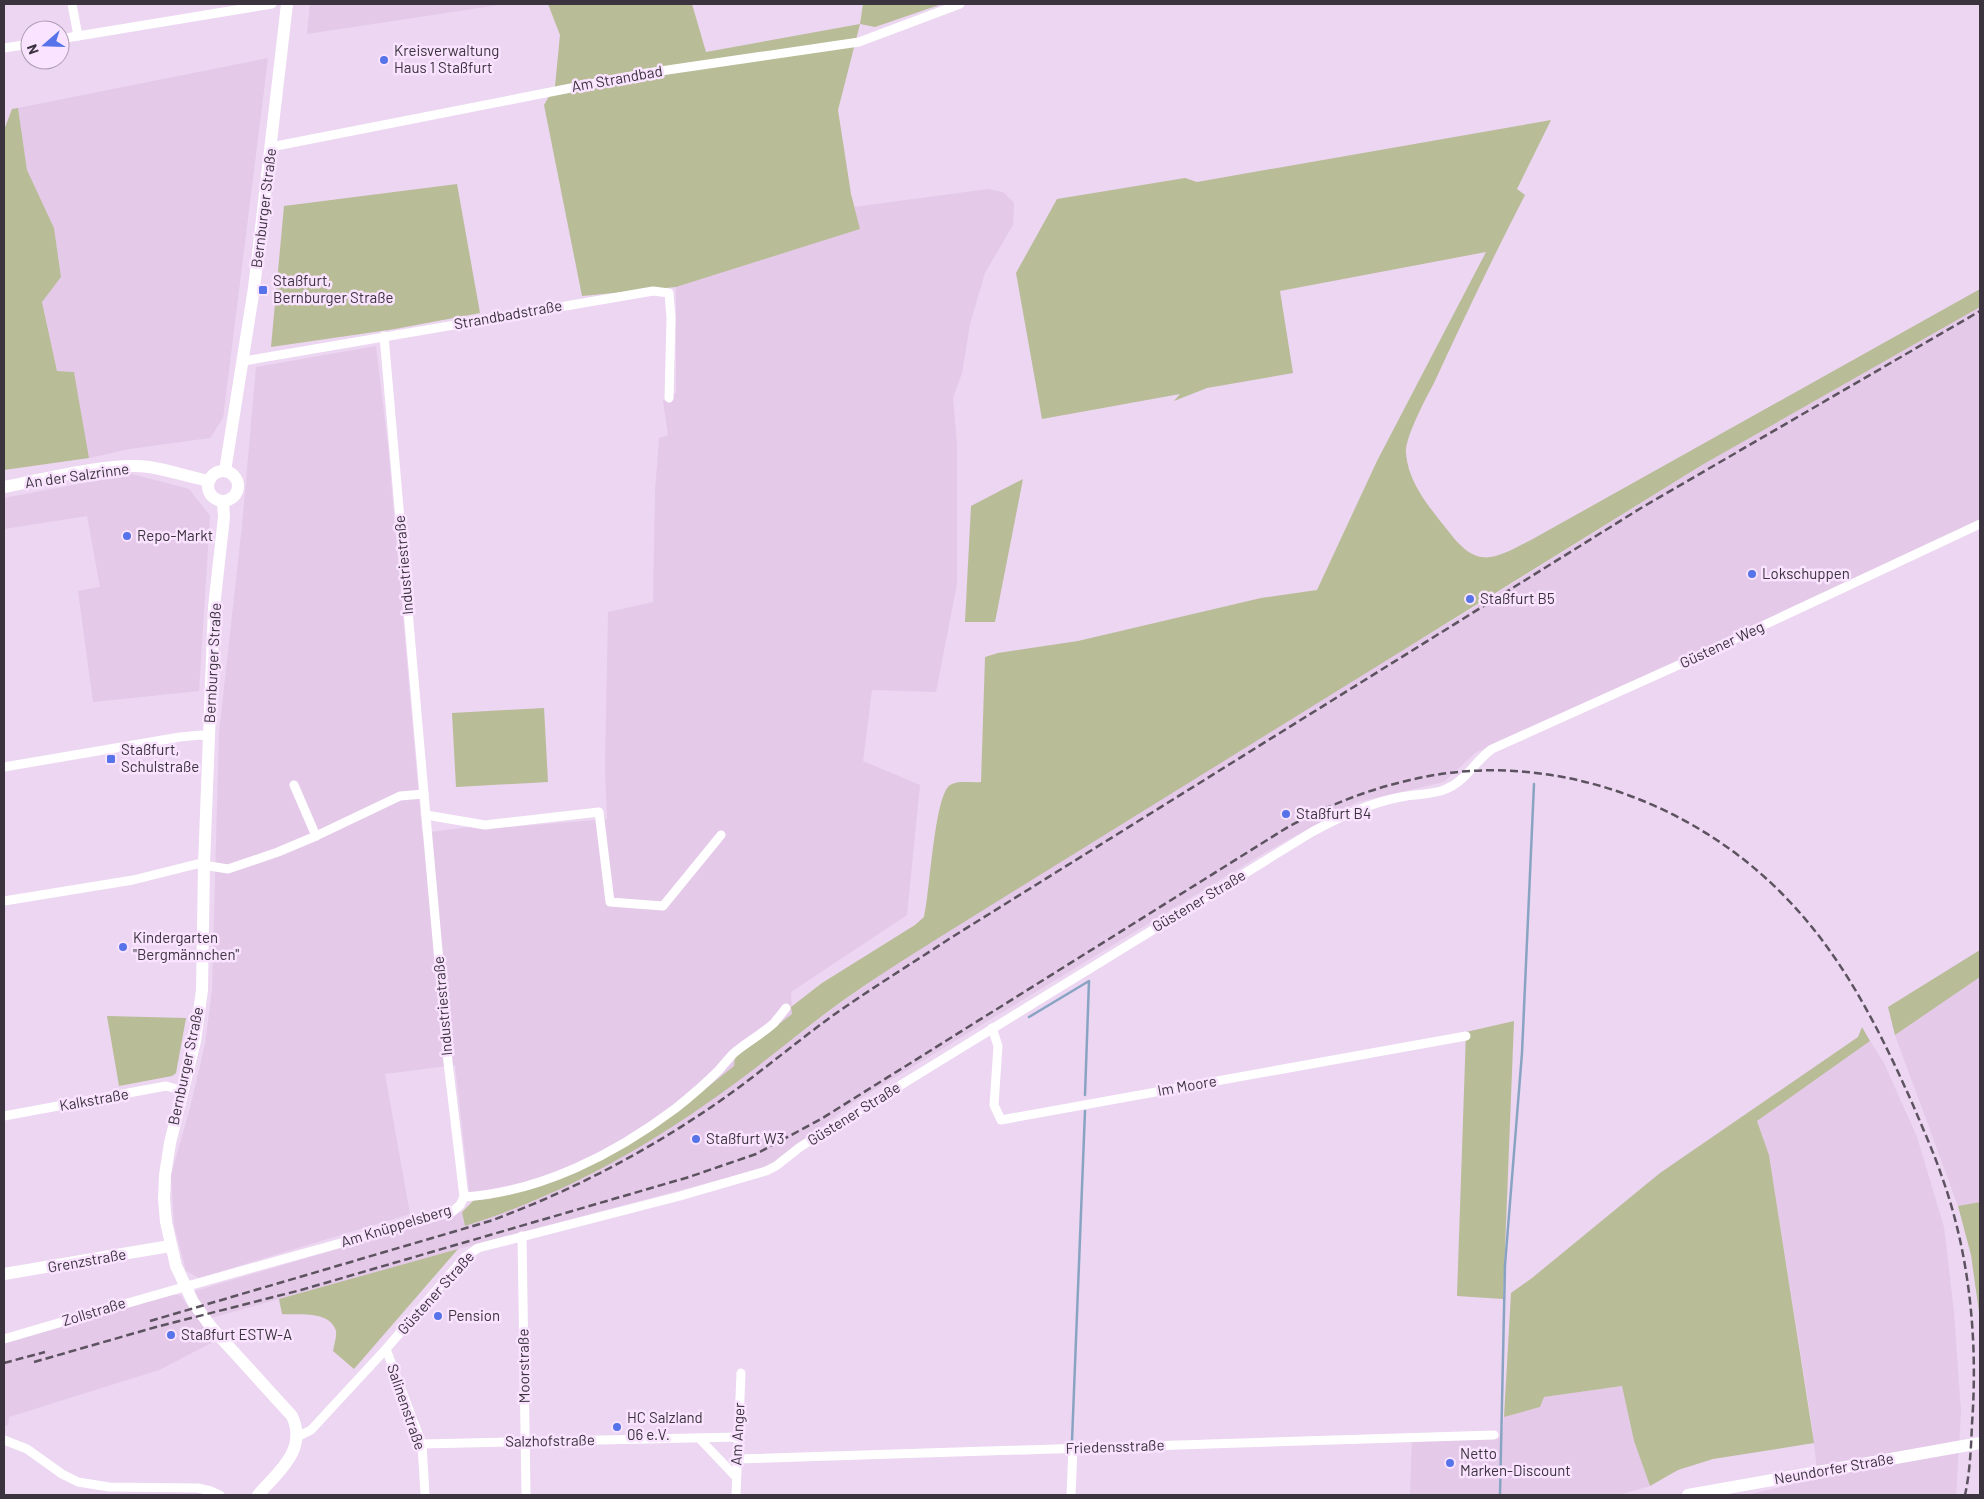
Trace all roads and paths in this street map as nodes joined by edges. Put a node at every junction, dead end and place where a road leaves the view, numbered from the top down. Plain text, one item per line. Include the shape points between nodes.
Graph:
1 (72, 4) edge
2 (272, 4) edge
3 (288, 4) edge
4 (960, 4) edge
5 (78, 36) junction
6 (70, 37) edge
7 (20, 46) edge
8 (4, 48) edge
9 (271, 147) junction
10 (384, 336) junction
11 (244, 361) junction
12 (669, 398) dead end
13 (225, 471) junction
14 (209, 481) junction
15 (4, 487) edge
16 (224, 502) junction
17 (1980, 524) edge
18 (209, 737) junction
19 (4, 767) edge
20 (1469, 772) joint
21 (294, 785) dead end
22 (424, 794) junction
23 (426, 815) junction
24 (721, 835) dead end
25 (316, 836) junction
26 (204, 865) junction
27 (4, 901) edge
28 (786, 1008) dead end
29 (992, 1028) junction
30 (1466, 1036) dead end
31 (184, 1091) junction
32 (4, 1116) edge
33 (464, 1197) junction
34 (522, 1236) junction
35 (170, 1246) junction
36 (4, 1274) edge
37 (185, 1288) junction
38 (4, 1339) edge
39 (386, 1349) junction
40 (741, 1374) dead end
41 (1494, 1435) dead end
42 (297, 1437) junction
43 (739, 1437) junction
44 (699, 1438) junction
45 (4, 1440) edge
46 (525, 1442) junction
47 (1980, 1443) edge
48 (422, 1444) junction
49 (1073, 1448) junction
50 (737, 1459) junction
51 (736, 1477) junction
52 (220, 1495) edge
53 (258, 1495) edge
54 (425, 1495) edge
55 (526, 1495) edge
56 (736, 1495) edge
57 (1071, 1495) edge
58 (1688, 1495) edge

1 - 5 street
2 - 5 street
3 - 9 main road, Bernburger Straße
4 - 9 street, Am Strandbad via 859,42 647,73
5 - 6 street
7 - 8 street
9 - 11 main road, Bernburger Straße
10 - 11 street, Strandbadstraße
10 - 12 street, Strandbadstraße via 653,291 669,293
10 - 22 street, Industriestraße
11 - 13 main road, Bernburger Straße
13 - 14 main road via 213,475
13 - 16 main road via 234,475 239,489 235,496
14 - 15 main road, An der Salzrinne via 148,467 132,467
14 - 16 main road via 211,495
16 - 18 main road, Bernburger Straße via 214,607
17 - 20 street, Güstener Weg via 1492,749
18 - 19 street via 180,736
18 - 26 main road, Bernburger Straße
20 - 29 street, Güstener Straße via 1444,791 1400,797 1369,806 1312,832
21 - 25 street
22 - 23 street, Industriestraße
22 - 25 street via 400,796
23 - 24 street via 485,825 599,812 610,902 663,906
23 - 33 street, Industriestraße via 448,1062
25 - 26 street via 228,869
26 - 27 street
26 - 31 main road, Bernburger Straße via 202,990
28 - 33 street, Am Knüppelsberg via 676,1107 635,1136 594,1158 517,1190
29 - 30 street, Im Moore via 998,1046 994,1105 1001,1120
29 - 34 street, Güstener Straße via 766,1171
31 - 32 street, Kalkstraße via 166,1086
31 - 35 main road, Bernburger Straße via 165,1175 164,1199
33 - 37 street, Am Knüppelsberg via 452,1212
34 - 39 street, Güstener Straße via 478,1248 464,1258
34 - 46 street, Moorstraße
35 - 36 main road, Grenzstraße
35 - 37 main road, Bernburger Straße
37 - 38 street, Zollstraße
37 - 42 main road, Bernburger Straße via 202,1316 292,1416
39 - 42 street, Güstener Straße via 312,1430
39 - 48 street, Salinenstraße
40 - 43 street, Am Anger
41 - 49 street, Friedensstraße
42 - 53 main road via 292,1456
43 - 44 street, Salzhofstraße
43 - 50 street, Am Anger
44 - 46 street, Salzhofstraße
44 - 51 street
45 - 52 street via 27,1449 78,1482 109,1487 198,1488
46 - 48 street, Salzhofstraße
46 - 55 street, Moorstraße
47 - 58 main road, Neundorfer Straße
48 - 54 street, Salinenstraße
49 - 50 street, Friedensstraße
49 - 57 street
50 - 51 street, Am Anger
51 - 56 street, Am Anger

